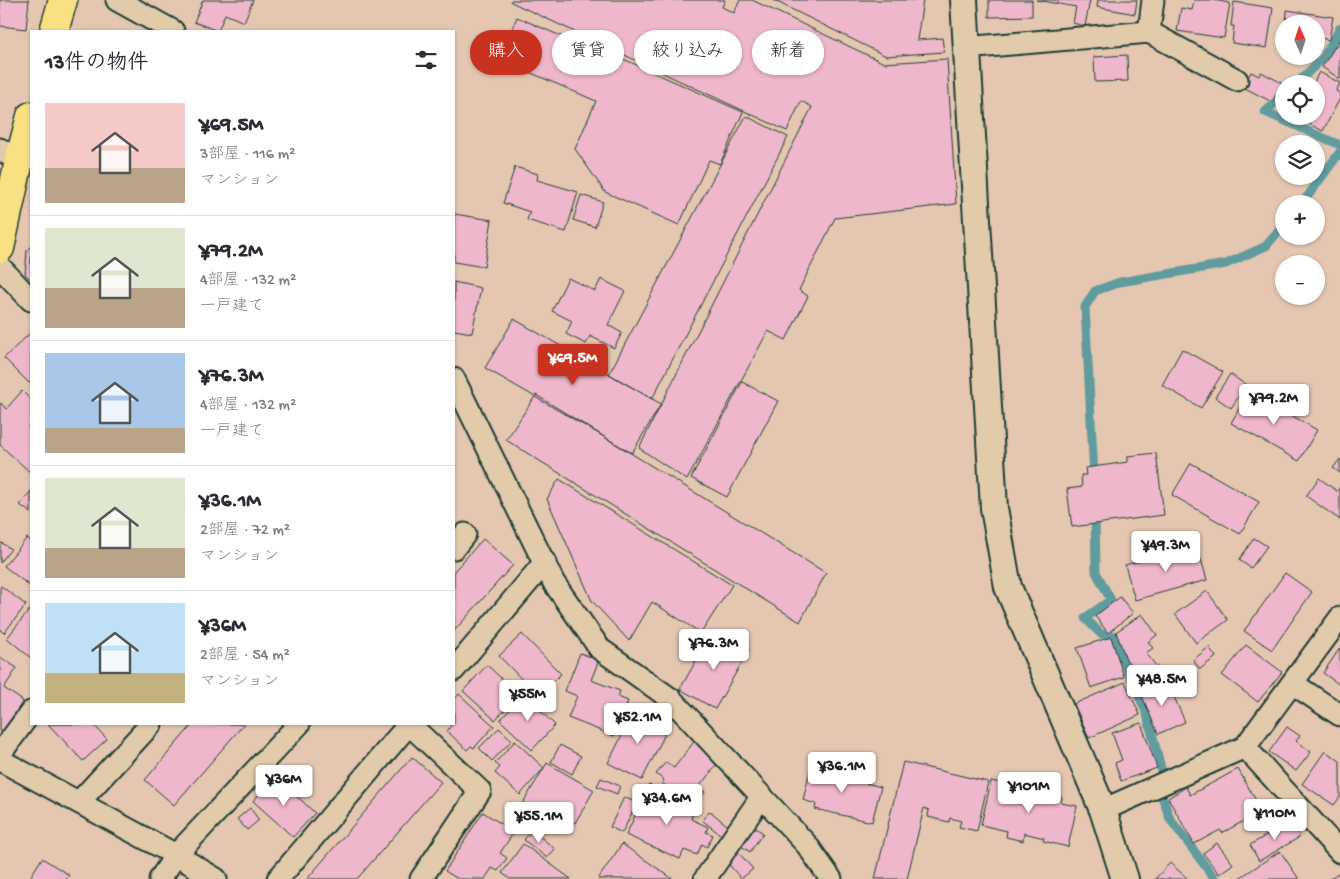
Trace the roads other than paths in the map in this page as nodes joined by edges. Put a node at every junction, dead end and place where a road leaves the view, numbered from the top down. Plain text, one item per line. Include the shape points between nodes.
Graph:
1 (63, 0) edge
2 (117, 0) edge
3 (964, 0) edge
4 (1153, 0) edge
5 (54, 30) edge
6 (171, 30) edge
7 (1150, 32) junction
8 (965, 48) junction
9 (1237, 80) dead end
10 (30, 118) edge
11 (10, 155) edge
12 (0, 248) edge
13 (0, 266) edge
14 (30, 299) edge
15 (455, 385) edge
16 (545, 562) junction
17 (1338, 626) edge
18 (455, 669) edge
19 (1292, 683) junction
20 (30, 713) edge
21 (1340, 715) edge
22 (149, 725) edge
23 (298, 725) edge
24 (408, 725) edge
25 (410, 725) edge
26 (1245, 747) junction
27 (0, 754) edge
28 (0, 760) edge
29 (762, 796) junction
30 (80, 802) junction
31 (1103, 810) junction
32 (1340, 852) edge
33 (176, 855) junction
34 (160, 879) edge
35 (216, 879) edge
36 (278, 879) edge
37 (421, 879) edge
38 (705, 879) edge
39 (831, 879) edge
40 (1126, 879) edge

1 - 5 highway
2 - 6 street
3 - 8 street
4 - 7 street
7 - 8 street
7 - 9 street
8 - 31 street via 994,508 1008,587
10 - 11 highway
11 - 12 highway
13 - 14 street
15 - 16 street
16 - 18 street
16 - 29 street via 554,583 600,649 671,699
17 - 19 street
19 - 21 street
19 - 26 street
20 - 27 street
22 - 30 street
23 - 33 street
24 - 36 street
25 - 37 street via 480,792
26 - 31 street
26 - 32 street
28 - 30 street
29 - 38 street
29 - 39 street via 807,845
30 - 33 street
31 - 40 street
33 - 34 street
33 - 35 street

